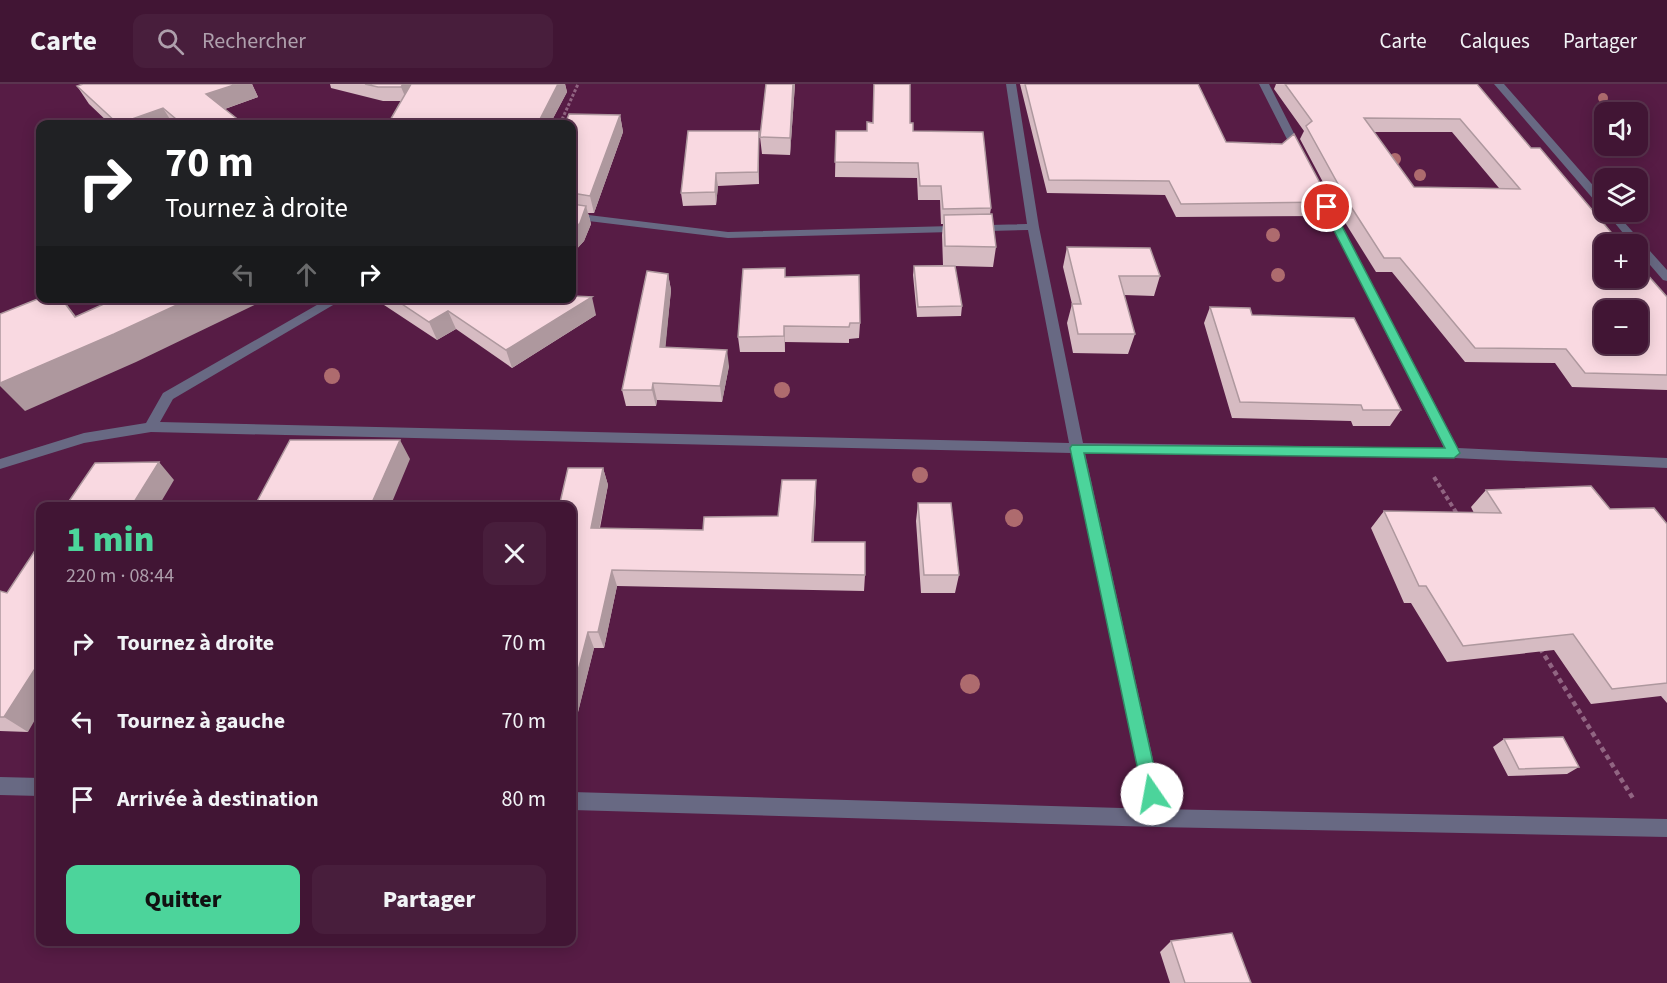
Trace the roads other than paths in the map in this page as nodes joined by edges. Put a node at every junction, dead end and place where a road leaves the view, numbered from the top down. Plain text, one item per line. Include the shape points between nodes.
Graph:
1 (1011, 84) edge
2 (1264, 84) edge
3 (1499, 84) edge
4 (1594, 193) edge
5 (576, 216) edge
6 (1619, 222) edge
7 (1033, 227) junction
8 (1667, 277) edge
9 (330, 303) edge
10 (151, 427) junction
11 (1077, 448) junction
12 (1454, 453) junction
13 (0, 464) edge
14 (1667, 464) edge
15 (0, 786) edge
16 (36, 787) edge
17 (576, 801) edge
18 (1157, 818) junction
19 (1659, 828) edge

1 - 7 street
2 - 12 street
3 - 4 street
5 - 7 street via 728,235
6 - 8 street
7 - 11 street
9 - 10 street via 168,396
10 - 11 street
10 - 13 street via 84,438
11 - 12 street
11 - 18 street
12 - 14 street
15 - 16 street
17 - 18 street
18 - 19 street

